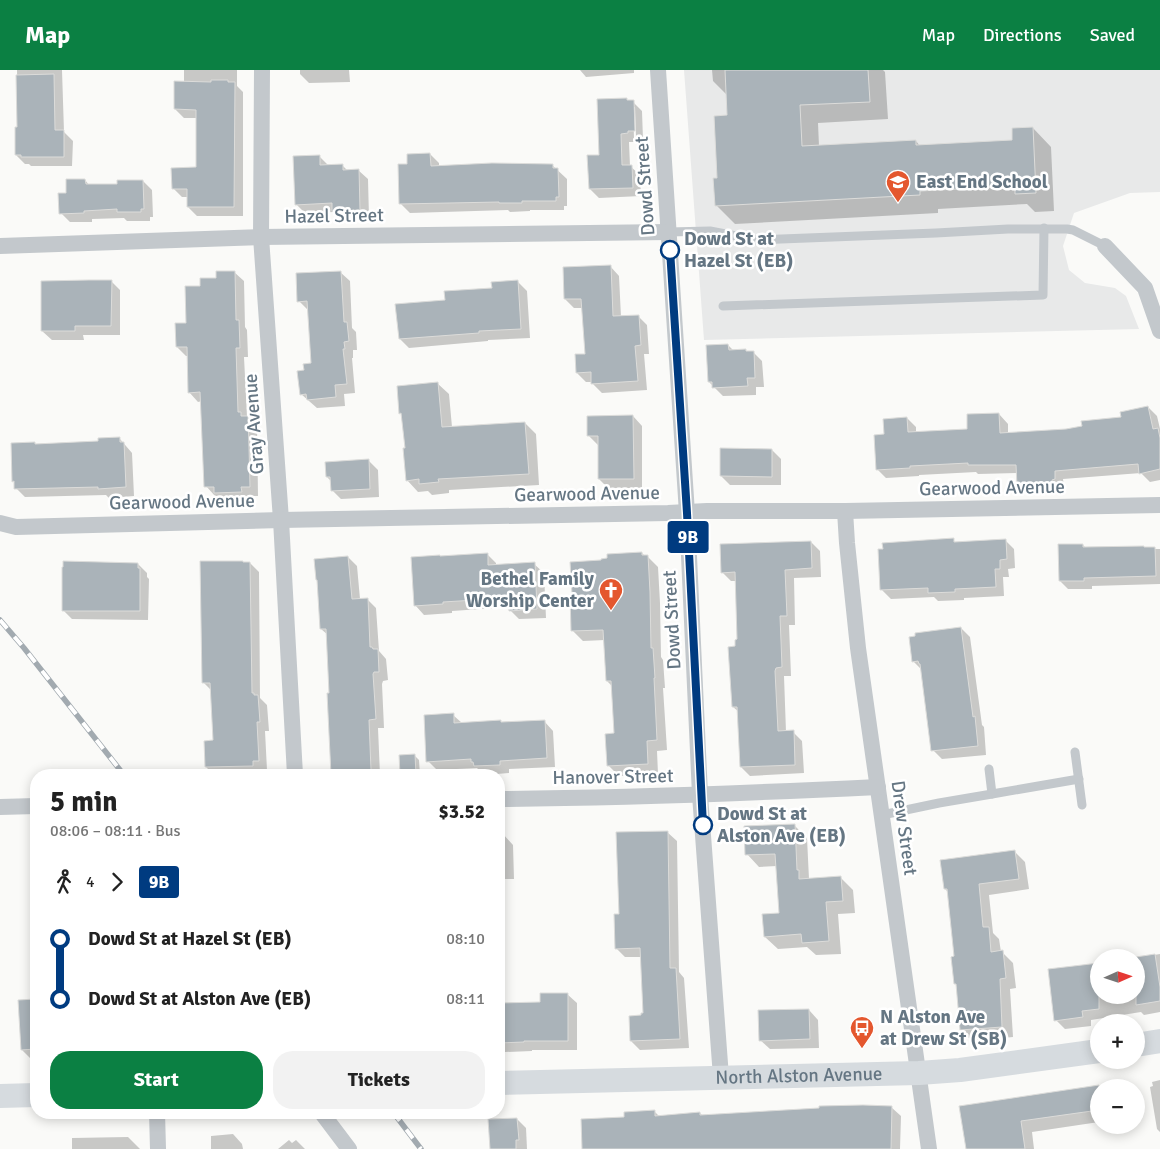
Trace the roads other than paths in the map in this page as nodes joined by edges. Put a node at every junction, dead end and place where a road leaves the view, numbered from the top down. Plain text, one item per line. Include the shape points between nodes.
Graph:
1 (262, 70) edge
2 (658, 70) edge
3 (1044, 228) junction
4 (668, 232) junction
5 (261, 237) junction
6 (0, 246) edge
7 (1105, 246) joint
8 (723, 306) dead end
9 (1160, 332) edge
10 (1160, 505) edge
11 (845, 511) junction
12 (687, 513) junction
13 (281, 520) junction
14 (8, 525) edge
15 (1075, 752) dead end
16 (295, 769) edge
17 (990, 769) dead end
18 (1079, 779) junction
19 (878, 787) junction
20 (992, 794) junction
21 (700, 795) junction
22 (505, 799) edge
23 (1082, 805) dead end
24 (30, 806) edge
25 (6, 807) edge
26 (882, 816) junction
27 (1160, 1042) edge
28 (1145, 1044) edge
29 (1090, 1052) edge
30 (919, 1073) junction
31 (721, 1077) junction
32 (505, 1083) edge
33 (30, 1095) edge
34 (0, 1096) edge
35 (156, 1119) edge
36 (326, 1119) edge
37 (158, 1149) edge
38 (349, 1149) edge
39 (929, 1149) edge

1 - 5 street, Gray Avenue
2 - 4 street, Dowd Street
3 - 4 lane via 757,240 710,231
3 - 7 lane via 1073,230
3 - 8 lane via 1043,295
4 - 5 street, Hazel Street
4 - 12 street, Dowd Street
5 - 6 street, Hazel Street
5 - 13 street, Gray Avenue
7 - 9 street via 1145,288
10 - 11 street, Gearwood Avenue
11 - 12 street, Gearwood Avenue
11 - 19 street, Drew Street via 858,648
12 - 13 street, Gearwood Avenue
12 - 21 street, Dowd Street
13 - 14 street, Gearwood Avenue
13 - 16 street, Gray Avenue
15 - 18 lane
17 - 20 lane
18 - 20 lane
18 - 23 lane
19 - 21 street, Hanover Street
19 - 26 street, Drew Street
20 - 26 lane
21 - 22 street, Hanover Street
21 - 31 street, Dowd Street
24 - 25 street
26 - 30 street, Drew Street
27 - 28 main road
29 - 30 main road, North Alston Avenue
30 - 31 main road, North Alston Avenue
30 - 39 street, Drew Street
31 - 32 main road, North Alston Avenue
33 - 34 main road
35 - 37 street
36 - 38 street

